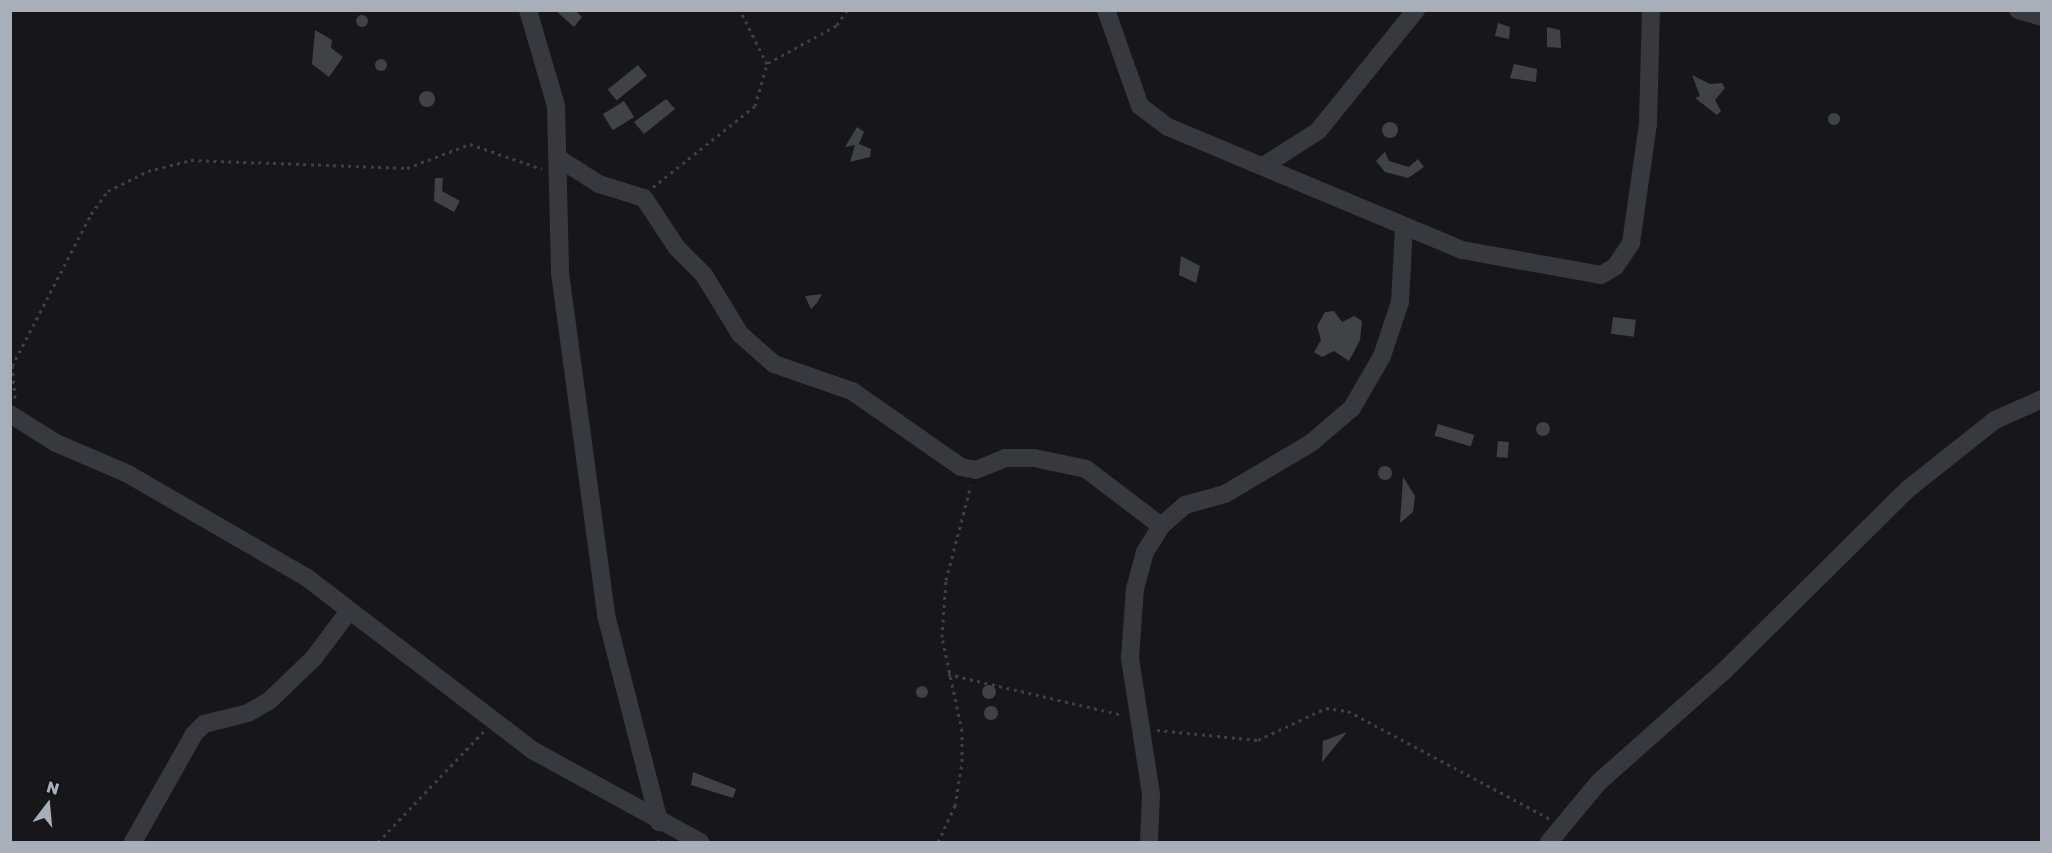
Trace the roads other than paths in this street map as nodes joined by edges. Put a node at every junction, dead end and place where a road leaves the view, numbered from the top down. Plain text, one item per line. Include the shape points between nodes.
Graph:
1 (528, 10) edge
2 (1106, 10) edge
3 (1416, 10) edge
4 (1651, 10) edge
5 (2018, 10) edge
6 (2042, 17) edge
7 (1265, 165) junction
8 (558, 167) junction
9 (1404, 227) junction
10 (2042, 399) edge
11 (17, 418) edge
12 (1161, 526) junction
13 (349, 611) junction
14 (659, 822) junction
15 (695, 841) edge
16 (133, 843) edge
17 (1149, 843) edge
18 (1549, 843) edge

1 - 8 street via 556,106
2 - 7 street via 1130,83 1148,115
3 - 7 street via 1318,131
4 - 9 street via 1648,124 1640,192 1631,243 1615,267 1601,275 1462,250
5 - 6 street
7 - 9 street
8 - 12 street via 644,198 756,351 774,364 852,391 948,461 976,470 1005,458 1064,461 1120,491
8 - 14 street via 560,273 596,556 606,615
9 - 12 street via 1400,302 1382,356 1352,408 1311,443 1225,494 1185,505
10 - 18 street via 1995,420 1908,489 1723,672 1599,782
11 - 13 street via 229,530
12 - 17 street via 1145,552 1136,589 1130,658 1151,795
13 - 14 street via 532,750
13 - 16 street via 314,659 270,701 248,713 204,724 194,734
14 - 15 street

